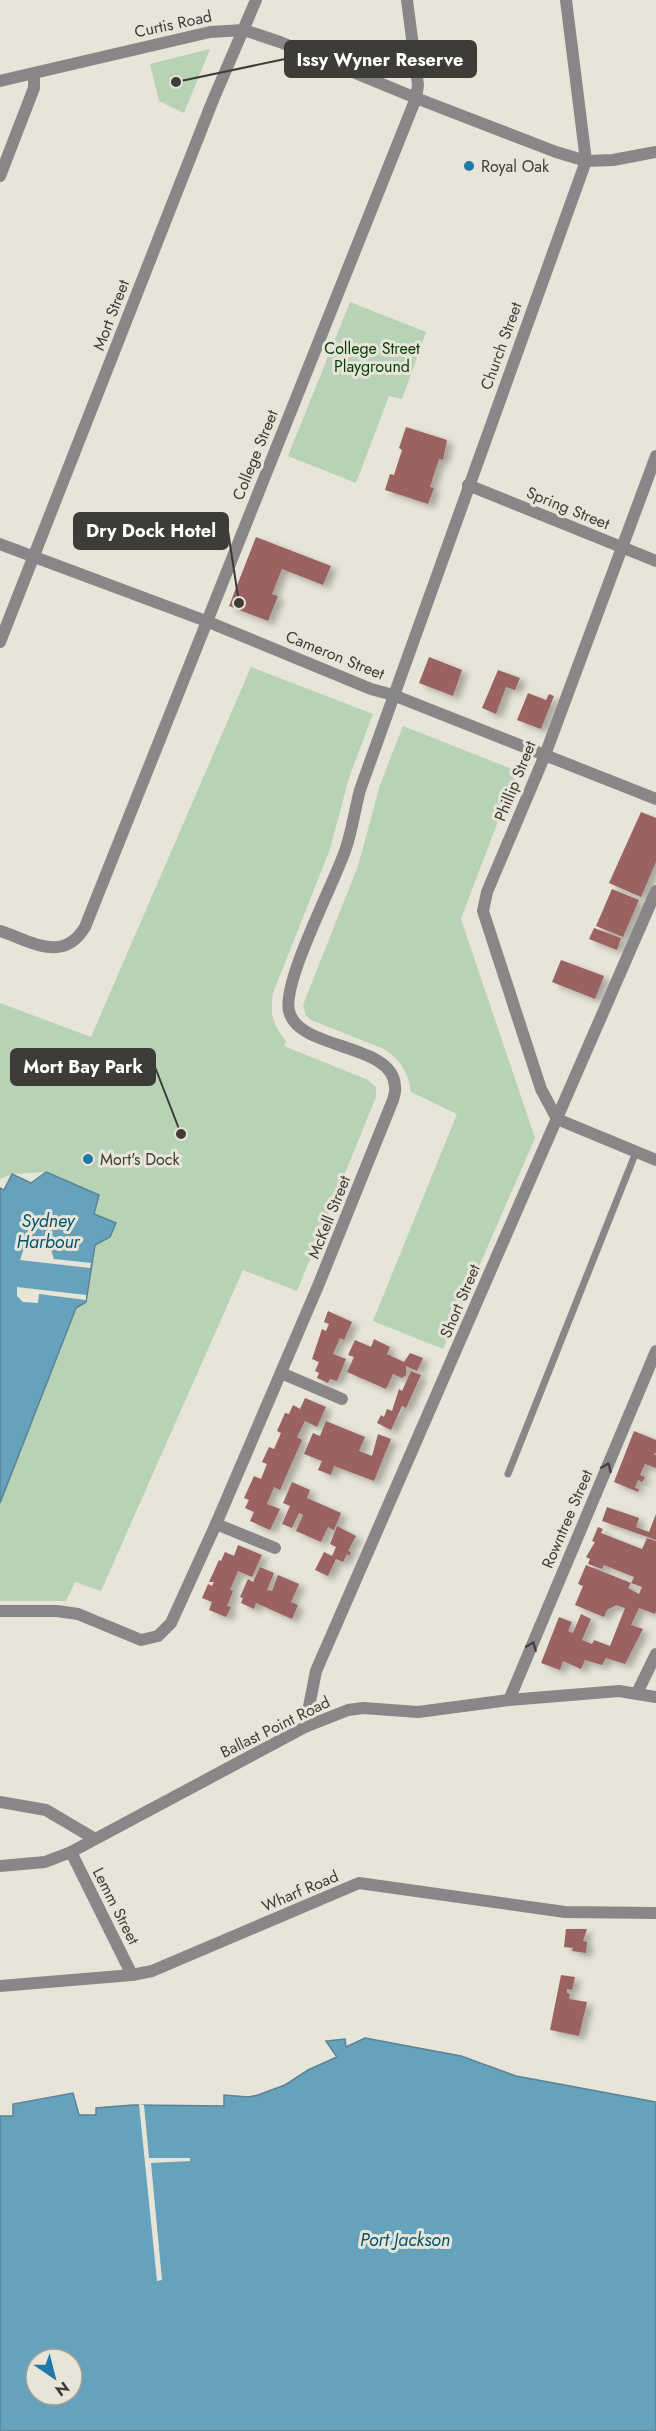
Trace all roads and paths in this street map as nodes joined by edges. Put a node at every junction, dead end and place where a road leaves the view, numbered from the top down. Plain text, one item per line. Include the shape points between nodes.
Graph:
1 (256, 0) edge
2 (407, 0) edge
3 (566, 0) edge
4 (244, 30) junction
5 (34, 74) junction
6 (0, 81) edge
7 (416, 98) junction
8 (656, 152) edge
9 (586, 161) junction
10 (0, 176) edge
11 (656, 456) edge
12 (468, 485) junction
13 (0, 544) edge
14 (623, 548) junction
15 (34, 558) junction
16 (656, 561) edge
17 (206, 621) junction
18 (0, 642) edge
19 (393, 695) junction
20 (545, 755) junction
21 (656, 800) edge
22 (656, 891) edge
23 (0, 931) edge
24 (557, 1119) junction
25 (636, 1152) junction
26 (656, 1160) edge
27 (656, 1351) edge
28 (281, 1373) junction
29 (342, 1400) dead end
30 (508, 1474) dead end
31 (216, 1524) junction
32 (275, 1548) dead end
33 (0, 1611) edge
34 (656, 1654) edge
35 (637, 1693) junction
36 (656, 1697) edge
37 (509, 1700) junction
38 (305, 1727) junction
39 (0, 1802) edge
40 (95, 1839) junction
41 (70, 1852) junction
42 (0, 1866) edge
43 (656, 1913) edge
44 (132, 1975) junction
45 (0, 1986) edge

1 - 4 street, Mort Street
2 - 7 street, College Street via 418,85
3 - 9 street, Church Street
4 - 5 street, Curtis Road via 210,32
4 - 7 street, Curtis Road
4 - 15 street, Mort Street
5 - 6 street, Curtis Road
5 - 10 street via 34,88
7 - 9 street, Curtis Road
7 - 17 street, College Street
8 - 9 street, Curtis Road
9 - 12 street, Church Street
11 - 14 street, Phillip Street
12 - 14 street, Spring Street
12 - 19 street, Church Street
13 - 15 street, Cameron Street
14 - 16 street, Spring Street
14 - 20 street, Phillip Street
15 - 17 street, Cameron Street
15 - 18 street, Mort Street
17 - 19 street, Cameron Street
17 - 23 street, College Street via 79,936 58,949
19 - 20 street, Cameron Street
19 - 28 street, McKell Street via 360,790 346,848 288,996 289,1012 295,1023 381,1062 396,1086 379,1137
20 - 21 street, Cameron Street
20 - 24 street, Phillip Street via 487,892 483,911 541,1089
22 - 24 street, Short Street
24 - 25 street
24 - 38 street, Short Street via 316,1671
25 - 26 street
25 - 30 lane
37 -> 27 street, Rowntree Street
28 - 29 street
28 - 31 street, McKell Street
31 - 32 street
31 - 33 street, McKell Street via 171,1623 158,1636 141,1640 78,1614
34 - 35 street
35 - 36 street, Ballast Point Road
35 - 37 street, Ballast Point Road
37 - 38 street, Ballast Point Road via 418,1712 363,1708
38 - 40 street, Ballast Point Road
39 - 40 street via 46,1810
40 - 41 street, Ballast Point Road
41 - 42 street, Ballast Point Road via 45,1862
41 - 44 street, Lemm Street
43 - 44 street, Wharf Road via 566,1912 360,1883 152,1971
44 - 45 street, Wharf Road

